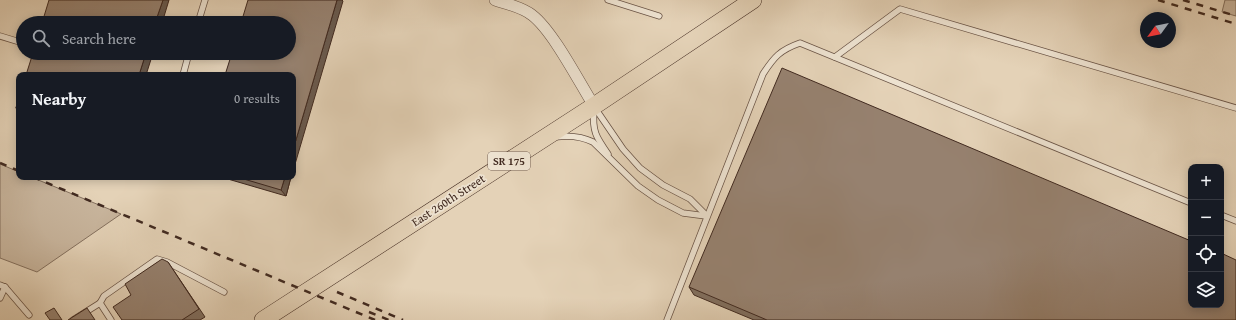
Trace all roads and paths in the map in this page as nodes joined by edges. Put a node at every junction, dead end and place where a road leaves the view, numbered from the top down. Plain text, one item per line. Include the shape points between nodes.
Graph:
1 (205, 0) edge
2 (495, 0) edge
3 (608, 0) edge
4 (753, 0) edge
5 (200, 16) edge
6 (659, 16) dead end
7 (0, 36) edge
8 (16, 41) edge
9 (835, 57) junction
10 (188, 60) edge
11 (184, 72) edge
12 (594, 106) junction
13 (1236, 108) edge
14 (542, 139) junction
15 (614, 163) junction
16 (1188, 202) edge
17 (706, 216) junction
18 (1224, 216) edge
19 (1236, 221) edge
20 (2, 286) edge
21 (224, 292) dead end
22 (0, 298) edge
23 (100, 303) junction
24 (29, 315) dead end
25 (73, 320) edge
26 (111, 320) edge
27 (263, 320) edge
28 (667, 320) edge

1 - 5 lane
2 - 12 street via 532,14 549,33
3 - 6 lane
4 - 12 main road, East 260th Street / SR 175
7 - 8 lane
9 - 13 lane via 900,9
9 - 16 lane
9 - 17 lane via 800,43 774,57 763,74
10 - 11 lane
12 - 14 main road, East 260th Street / SR 175
12 - 15 lane via 595,135
12 - 17 lane via 623,149 640,168 663,185 690,198
14 - 15 lane via 576,136 584,138 593,142
14 - 27 main road, East 260th Street / SR 175
15 - 17 lane via 638,186 658,200 684,213
17 - 28 lane
18 - 19 lane
20 - 22 lane
20 - 24 lane
21 - 23 lane via 157,259 104,296
23 - 25 lane
23 - 26 lane

